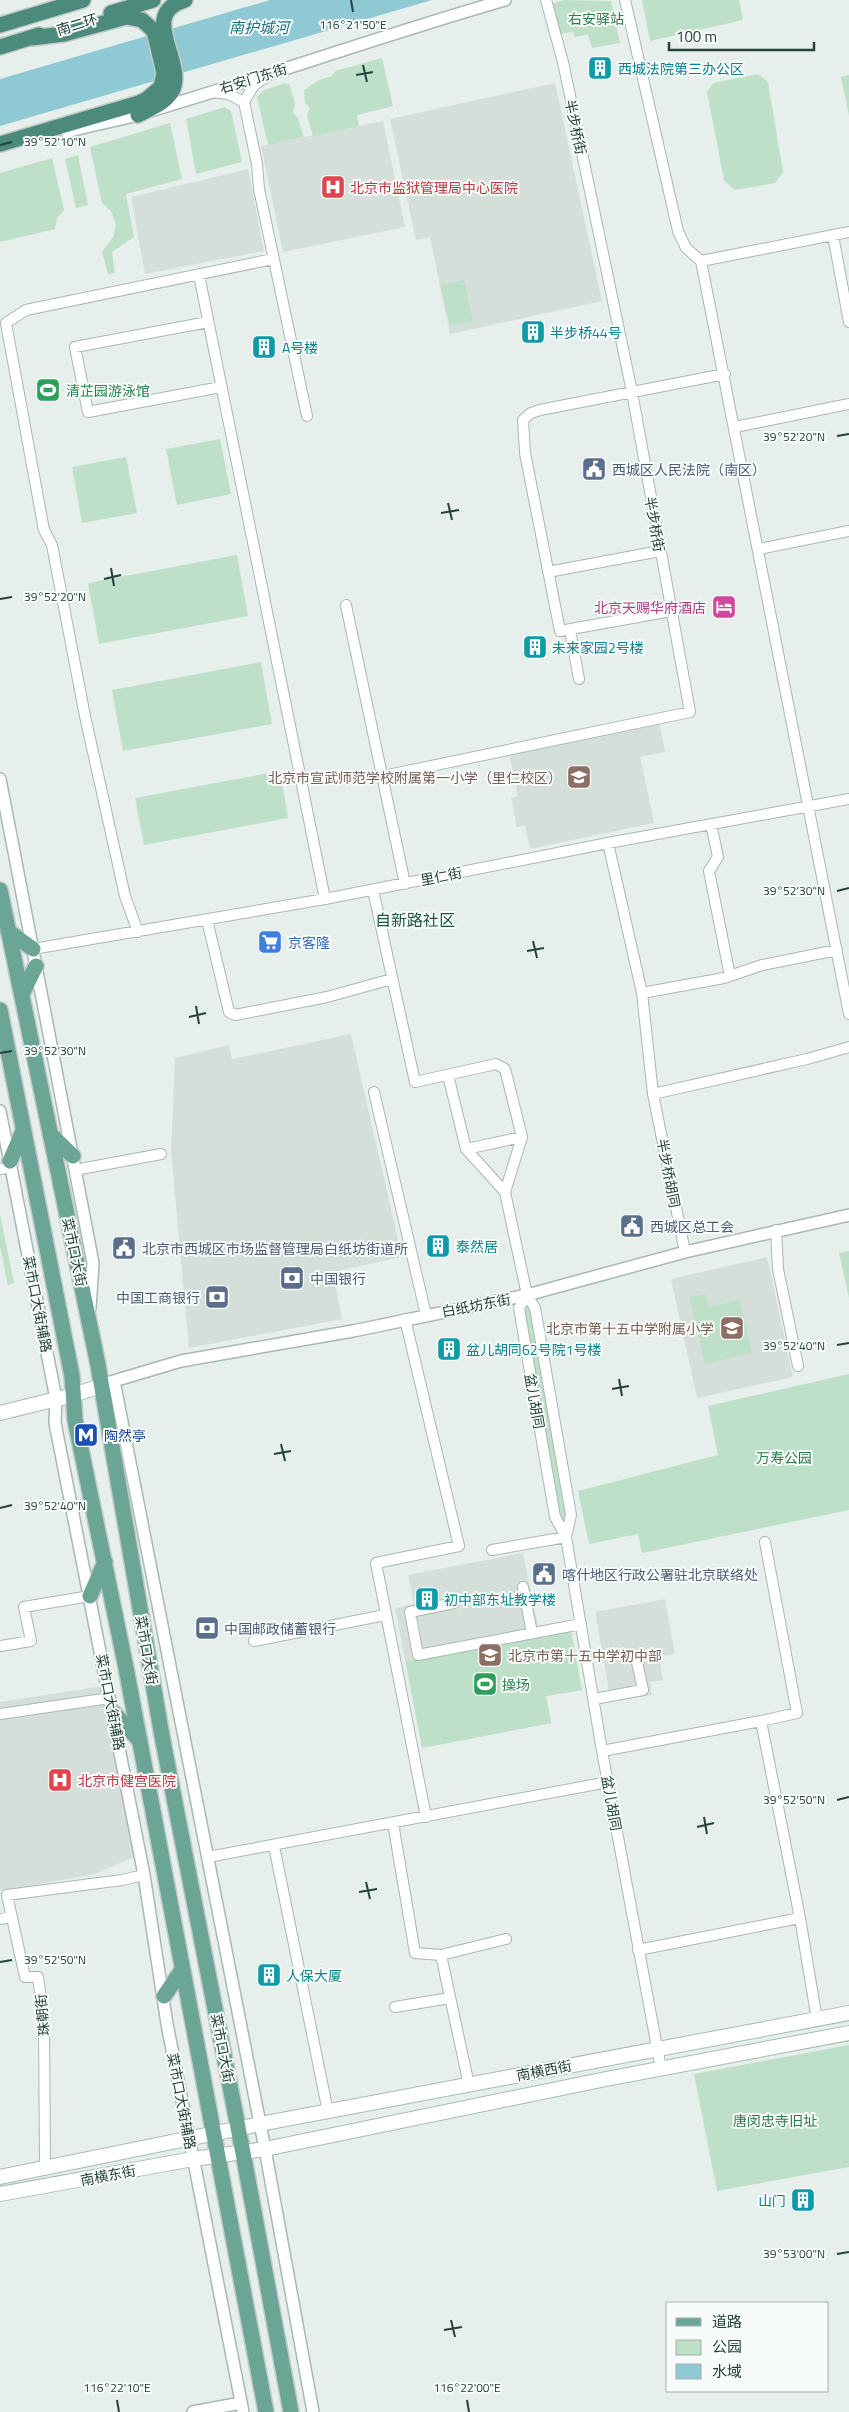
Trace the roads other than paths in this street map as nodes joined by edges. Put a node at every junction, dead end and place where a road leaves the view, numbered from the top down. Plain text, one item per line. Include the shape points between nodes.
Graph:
1 (83, 0) edge
2 (153, 0) edge
3 (185, 0) edge
4 (505, 0) edge
5 (546, 0) edge
6 (625, 0) edge
7 (0, 25) edge
8 (30, 38) junction
9 (0, 47) edge
10 (290, 68) junction
11 (168, 85) junction
12 (208, 92) junction
13 (244, 102) junction
14 (138, 115) junction
15 (0, 144) edge
16 (0, 151) edge
17 (849, 232) edge
18 (833, 236) junction
19 (273, 259) junction
20 (701, 261) junction
21 (199, 275) junction
22 (208, 322) junction
23 (849, 322) edge
24 (725, 374) junction
25 (222, 387) junction
26 (632, 392) junction
27 (849, 404) edge
28 (307, 416) dead end
29 (735, 427) junction
30 (849, 531) edge
31 (759, 549) junction
32 (660, 551) junction
33 (548, 572) junction
34 (346, 605) dead end
35 (671, 611) junction
36 (570, 630) junction
37 (579, 680) dead end
38 (383, 776) junction
39 (0, 779) edge
40 (849, 799) edge
41 (809, 806) junction
42 (712, 824) junction
43 (608, 843) junction
44 (405, 884) junction
45 (0, 890) edge
46 (373, 890) junction
47 (325, 899) junction
48 (207, 920) junction
49 (8, 930) junction
50 (138, 932) junction
51 (33, 950) junction
52 (837, 950) junction
53 (36, 966) junction
54 (730, 976) junction
55 (392, 979) junction
56 (642, 993) junction
57 (22, 994) junction
58 (0, 1010) edge
59 (849, 1014) edge
60 (849, 1047) edge
61 (448, 1074) junction
62 (374, 1092) dead end
63 (654, 1094) junction
64 (0, 1111) edge
65 (23, 1131) junction
66 (50, 1134) junction
67 (522, 1138) junction
68 (466, 1149) junction
69 (161, 1154) dead end
70 (74, 1163) junction
71 (7, 1166) edge
72 (505, 1192) junction
73 (849, 1214) edge
74 (776, 1230) junction
75 (685, 1252) junction
76 (527, 1295) junction
77 (426, 1315) junction
78 (405, 1319) junction
79 (90, 1322) junction
80 (798, 1366) dead end
81 (107, 1383) junction
82 (73, 1395) junction
83 (56, 1399) junction
84 (0, 1413) edge
85 (566, 1537) junction
86 (765, 1542) dead end
87 (492, 1550) dead end
88 (105, 1562) junction
89 (523, 1586) dead end
90 (90, 1596) junction
91 (454, 1603) dead end
92 (385, 1615) junction
93 (581, 1624) junction
94 (532, 1633) junction
95 (254, 1641) dead end
96 (0, 1646) edge
97 (636, 1656) dead end
98 (594, 1700) junction
99 (111, 1705) junction
100 (0, 1714) edge
101 (761, 1720) junction
102 (140, 1741) junction
103 (602, 1751) junction
104 (608, 1782) junction
105 (426, 1817) junction
106 (393, 1822) junction
107 (274, 1846) junction
108 (208, 1857) junction
109 (144, 1875) junction
110 (12, 1918) junction
111 (800, 1918) junction
112 (0, 1920) edge
113 (506, 1939) dead end
114 (638, 1950) junction
115 (441, 1954) junction
116 (182, 1970) junction
117 (164, 1996) junction
118 (450, 1998) junction
119 (395, 2007) dead end
120 (849, 2014) edge
121 (817, 2020) junction
122 (849, 2033) edge
123 (657, 2048) junction
124 (661, 2069) junction
125 (469, 2085) junction
126 (328, 2112) junction
127 (260, 2124) junction
128 (239, 2129) junction
129 (213, 2135) junction
130 (189, 2140) junction
131 (265, 2149) junction
132 (243, 2152) junction
133 (217, 2156) junction
134 (193, 2159) junction
135 (45, 2169) junction
136 (0, 2177) edge
137 (0, 2194) edge
138 (241, 2409) edge
139 (193, 2412) edge
140 (266, 2412) edge
141 (291, 2412) edge
142 (313, 2412) edge

1 - 7 highway, 南二环
2 - 8 highway, 南二环
3 - 11 highway via 169,10 163,21
4 - 10 street, 右安门东街
5 - 26 street, 半步桥街 via 563,62
6 - 20 street via 678,231 686,248
8 - 9 highway, 南二环
8 - 11 highway via 64,34 126,17 142,20 154,31 164,66 163,81
10 - 12 street, 右安门东街
10 - 13 street via 261,79 249,91
11 - 14 highway via 167,98
11 - 15 highway via 139,103
12 - 13 street via 228,94
12 - 14 street, 右安门东街
13 - 19 street
14 - 16 street, 右安门东街
17 - 18 street
18 - 20 street
18 - 23 street
19 - 21 street
19 - 28 street
20 - 24 street
21 - 22 street
21 - 50 street via 26,310 6,323 44,530 52,545 85,716 125,896
22 - 25 street
22 - 25 street via 75,347 88,412
24 - 26 street
24 - 29 street
25 - 47 street
26 - 32 street, 半步桥街
26 - 33 street via 540,410 523,420 525,453
27 - 29 street
29 - 31 street
30 - 31 street
31 - 41 street
32 - 33 street
32 - 35 street, 半步桥街
33 - 36 street via 560,632
34 - 38 street
35 - 36 street
35 - 38 street, 半步桥街 via 690,712
36 - 37 street
38 - 44 street
39 - 51 street
40 - 41 street, 里仁街
41 - 42 street, 里仁街
41 - 52 street
42 - 43 street, 里仁街
42 - 54 street via 718,857 709,871
43 - 44 street, 里仁街
43 - 56 street, 半步桥胡同
44 - 46 street, 里仁街
45 - 49 main road, 菜市口大街
46 - 47 street, 里仁街
46 - 55 street
47 - 48 street, 里仁街
48 - 50 street, 里仁街
48 - 55 street via 229,1012 235,1015 326,997
49 - 51 main road
49 - 57 main road, 菜市口大街
50 - 51 street, 里仁街
51 - 53 street
52 - 54 street via 762,965
52 - 59 street
53 - 57 main road
53 - 70 street
54 - 56 street
55 - 61 street via 415,1082
56 - 63 street, 半步桥胡同
57 - 66 main road, 菜市口大街
58 - 65 main road, 菜市口大街
60 - 63 street
61 - 67 street via 496,1064 505,1069
61 - 68 street
62 - 77 street
63 - 75 street, 半步桥胡同
64 - 71 street, 菜市口大街辅路
65 - 71 main road
65 - 82 main road, 菜市口大街 via 72,1376
66 - 70 main road
66 - 79 main road, 菜市口大街
67 - 68 street
67 - 72 street
68 - 72 street
69 - 70 street
70 - 79 street via 93,1263
71 - 83 street, 菜市口大街辅路
72 - 76 street, 盆儿胡同
73 - 74 street, 白纸坊东街
74 - 75 street, 白纸坊东街
74 - 80 street via 778,1269
75 - 76 street, 白纸坊东街
76 - 77 street, 白纸坊东街
76 - 85 street, 盆儿胡同 via 535,1308 571,1515
76 - 85 street, 盆儿胡同 via 519,1308 555,1517
77 - 78 street, 白纸坊东街
78 - 81 street, 白纸坊东街 via 181,1361
78 - 92 street via 459,1546 376,1563
79 - 81 main road, 菜市口大街
81 - 82 main road
81 - 108 street
81 - 128 main road, 菜市口大街 via 162,1736
82 - 83 main road
82 - 88 main road, 菜市口大街 via 75,1420
83 - 84 main road
83 - 90 street, 菜市口大街辅路 via 55,1423
85 - 87 street
85 - 93 street, 盆儿胡同
86 - 101 street via 796,1713
88 - 90 main road
88 - 102 main road, 菜市口大街
89 - 94 street
90 - 96 street via 24,1607 30,1641
90 - 99 street, 菜市口大街辅路
91 - 94 street via 410,1612 418,1655
92 - 95 street
92 - 105 street
93 - 94 street
93 - 98 street, 盆儿胡同
97 - 98 street via 643,1690
98 - 103 street, 盆儿胡同
99 - 100 street
99 - 102 main road
99 - 109 street, 菜市口大街辅路
101 - 103 street
101 - 111 street
102 - 116 main road, 菜市口大街
103 - 104 street, 盆儿胡同
104 - 105 street
104 - 114 street, 盆儿胡同
105 - 106 street
106 - 107 street
106 - 115 street via 415,1953
107 - 108 street
107 - 126 street
108 - 127 street
109 - 110 street, 珠朝街 via 7,1895
109 - 117 street, 菜市口大街辅路
110 - 112 street
110 - 135 street, 珠朝街 via 26,1977 38,1977 44,2022
111 - 114 street
111 - 121 street
113 - 115 street
114 - 123 street, 盆儿胡同
115 - 118 street
116 - 117 main road
116 - 129 main road, 菜市口大街
117 - 130 street, 菜市口大街辅路
118 - 119 street
118 - 125 street
120 - 121 main road, 南横西街
121 - 123 main road, 南横西街
122 - 124 main road, 南横西街
123 - 124 street, 盆儿胡同
123 - 125 main road, 南横西街
124 - 131 main road, 南横西街
125 - 126 main road, 南横西街
126 - 127 main road, 南横西街
127 - 128 main road, 南横西街
127 - 131 street
128 - 129 main road, 南横西街
128 - 132 main road, 菜市口大街
129 - 130 main road, 南横东街
129 - 133 main road, 菜市口大街
130 - 134 street, 菜市口大街辅路
130 - 135 main road, 南横东街
131 - 132 main road, 南横西街
131 - 142 street
132 - 133 main road, 南横西街
132 - 141 main road, 菜市口大街
133 - 134 main road, 南横东街
133 - 140 main road, 菜市口大街
134 - 137 main road, 南横东街
134 - 138 street, 菜市口大街辅路
135 - 136 main road, 南横东街
138 - 139 street

